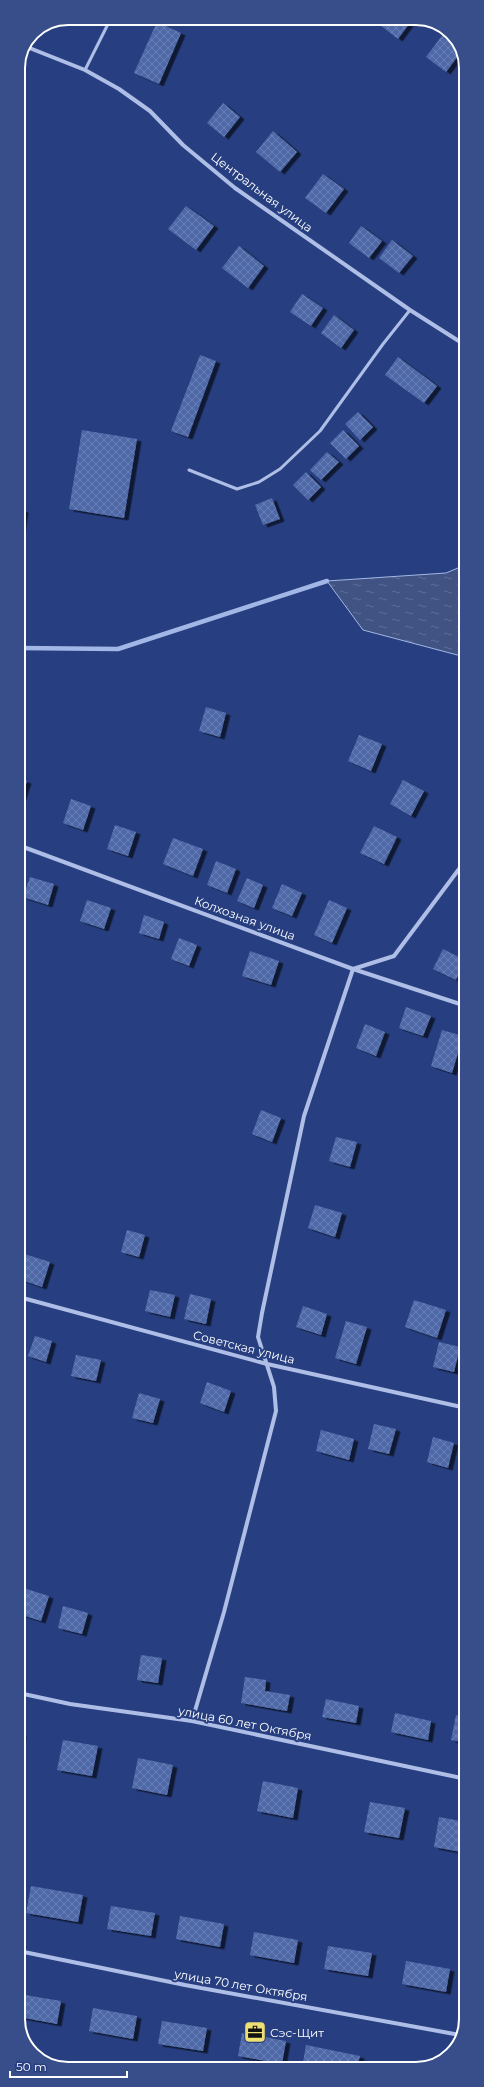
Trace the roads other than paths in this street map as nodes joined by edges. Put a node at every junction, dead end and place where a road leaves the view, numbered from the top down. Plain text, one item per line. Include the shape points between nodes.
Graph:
1 (108, 25) edge
2 (30, 48) edge
3 (85, 70) junction
4 (410, 310) junction
5 (459, 342) edge
6 (189, 470) dead end
7 (25, 847) edge
8 (459, 870) edge
9 (353, 969) junction
10 (459, 1004) edge
11 (25, 1299) edge
12 (267, 1364) junction
13 (459, 1406) edge
14 (25, 1694) edge
15 (192, 1721) junction
16 (459, 1778) edge
17 (25, 1952) edge
18 (456, 2034) edge

1 - 3 lane
2 - 3 street, Центральная улица
3 - 4 street, Центральная улица via 119,89 150,111 183,145 235,188
4 - 5 street, Центральная улица
4 - 6 lane via 320,431 280,469 259,482 237,489
7 - 9 street, Колхозная улица
8 - 9 street via 394,956
9 - 10 street, Колхозная улица
9 - 12 street via 304,1116 258,1337
11 - 12 street, Советская улица
12 - 13 street, Советская улица
12 - 15 street via 274,1387 276,1411 224,1612
14 - 15 street, улица 60 лет Октября via 70,1704
15 - 16 street, улица 60 лет Октября
17 - 18 street, улица 70 лет Октября via 185,1985

